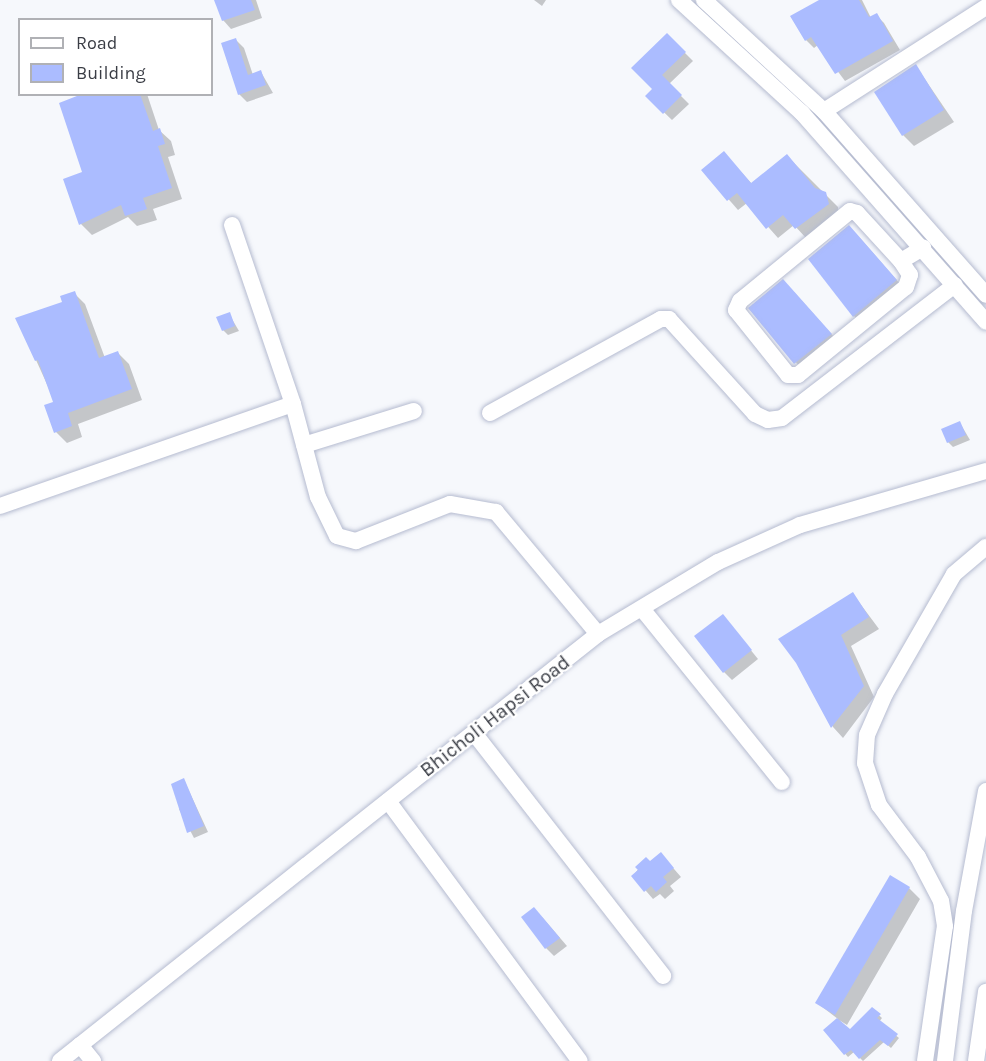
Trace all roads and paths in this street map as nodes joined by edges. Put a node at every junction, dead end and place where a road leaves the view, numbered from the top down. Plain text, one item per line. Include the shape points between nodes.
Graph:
1 (680, 0) edge
2 (704, 0) edge
3 (986, 7) edge
4 (824, 111) junction
5 (232, 225) dead end
6 (922, 248) junction
7 (901, 261) junction
8 (955, 285) junction
9 (986, 295) edge
10 (986, 322) edge
11 (293, 404) junction
12 (414, 411) dead end
13 (490, 413) dead end
14 (304, 445) junction
15 (986, 471) edge
16 (0, 506) edge
17 (986, 547) edge
18 (644, 610) junction
19 (598, 634) junction
20 (474, 733) junction
21 (782, 782) dead end
22 (986, 791) edge
23 (388, 801) junction
24 (663, 976) dead end
25 (986, 992) edge
26 (80, 1045) junction
27 (60, 1061) edge
28 (93, 1061) edge
29 (580, 1061) edge
30 (925, 1061) edge
31 (945, 1061) edge
32 (976, 1061) edge

1 - 6 street via 802,113
2 - 4 street
3 - 4 street
4 - 9 street
5 - 11 street
6 - 7 street
6 - 8 street
7 - 7 street via 910,275 906,287 798,375 788,375 736,310 740,301 850,211 857,213
8 - 10 street
8 - 13 street via 782,418 768,420 755,414 669,319 660,319
11 - 14 street
11 - 16 street
12 - 14 street
14 - 19 street via 318,497 336,536 356,541 450,504 496,512
15 - 18 street, Bhicholi Hapsi Road via 800,525 718,562
17 - 30 street via 954,574 885,694 867,735 865,763 879,805 918,857 941,902 945,926
18 - 19 street, Bhicholi Hapsi Road
18 - 21 street
19 - 20 street, Bhicholi Hapsi Road
20 - 23 street, Bhicholi Hapsi Road
20 - 24 street
22 - 31 street via 964,911
23 - 26 street, Bhicholi Hapsi Road
23 - 29 street
25 - 32 street
26 - 27 street, Bhicholi Hapsi Road
26 - 28 street

